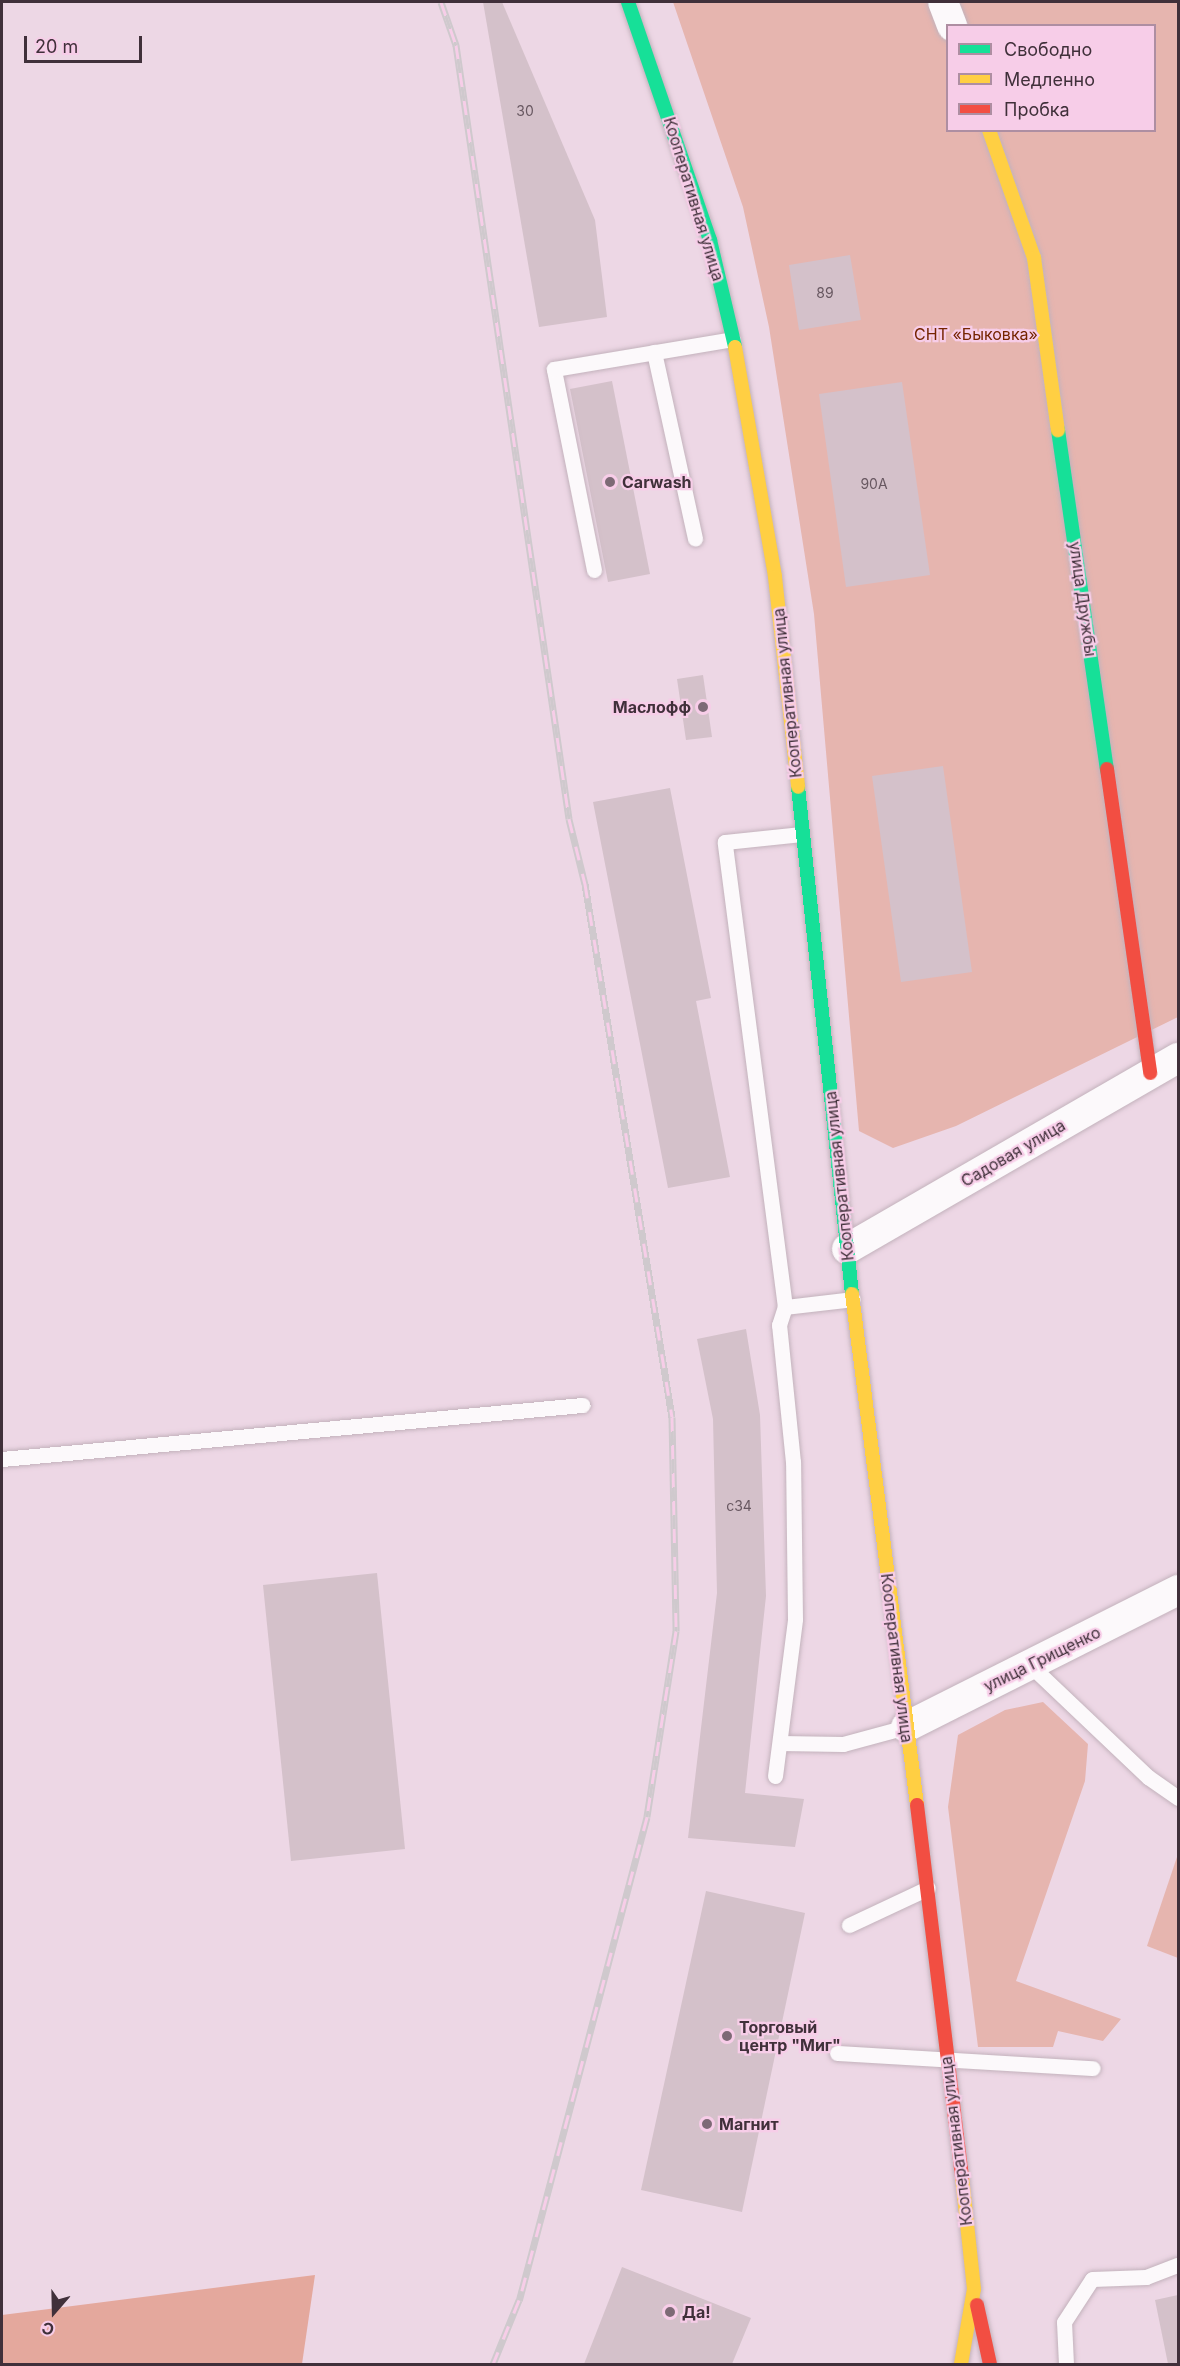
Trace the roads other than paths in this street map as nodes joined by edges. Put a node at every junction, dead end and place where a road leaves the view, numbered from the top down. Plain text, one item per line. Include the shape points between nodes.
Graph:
1 (628, 2) edge
2 (943, 2) edge
3 (951, 24) edge
4 (990, 132) edge
5 (733, 339) junction
6 (654, 352) junction
7 (694, 539) dead end
8 (594, 570) dead end
9 (802, 834) junction
10 (1179, 1058) edge
11 (1150, 1073) junction
12 (847, 1250) junction
13 (852, 1299) junction
14 (785, 1307) junction
15 (582, 1405) dead end
16 (2, 1459) edge
17 (1179, 1590) edge
18 (1030, 1665) junction
19 (906, 1727) junction
20 (780, 1743) junction
21 (776, 1776) dead end
22 (1179, 1798) edge
23 (928, 1888) junction
24 (849, 1925) dead end
25 (837, 2053) dead end
26 (946, 2060) junction
27 (1093, 2068) dead end
28 (1179, 2265) edge
29 (974, 2289) junction
30 (960, 2364) edge
31 (990, 2364) edge
32 (1066, 2364) edge

1 - 5 main road, Кооперативная улица via 710,240
2 - 3 street
4 - 11 main road, улица Дружбы via 1034,258
5 - 6 lane
5 - 9 main road, Кооперативная улица via 746,394 775,577
6 - 7 lane
6 - 8 lane via 554,369
9 - 12 main road, Кооперативная улица
9 - 14 lane via 725,842
10 - 11 street, Садовая улица
11 - 12 street, Садовая улица
12 - 13 main road, Кооперативная улица
13 - 14 lane
13 - 19 main road, Кооперативная улица
14 - 20 lane via 778,1325 793,1462 795,1619
15 - 16 lane
17 - 18 street, улица Грищенко
18 - 19 street, улица Грищенко
18 - 22 lane via 1148,1777
19 - 20 lane via 843,1744
19 - 23 main road, Кооперативная улица
20 - 21 lane
23 - 24 lane
23 - 26 main road, Кооперативная улица
25 - 26 lane
26 - 27 lane
26 - 29 main road, Кооперативная улица
28 - 32 lane via 1146,2277 1092,2279 1064,2322
29 - 30 main road, Кооперативная улица
29 - 31 main road

